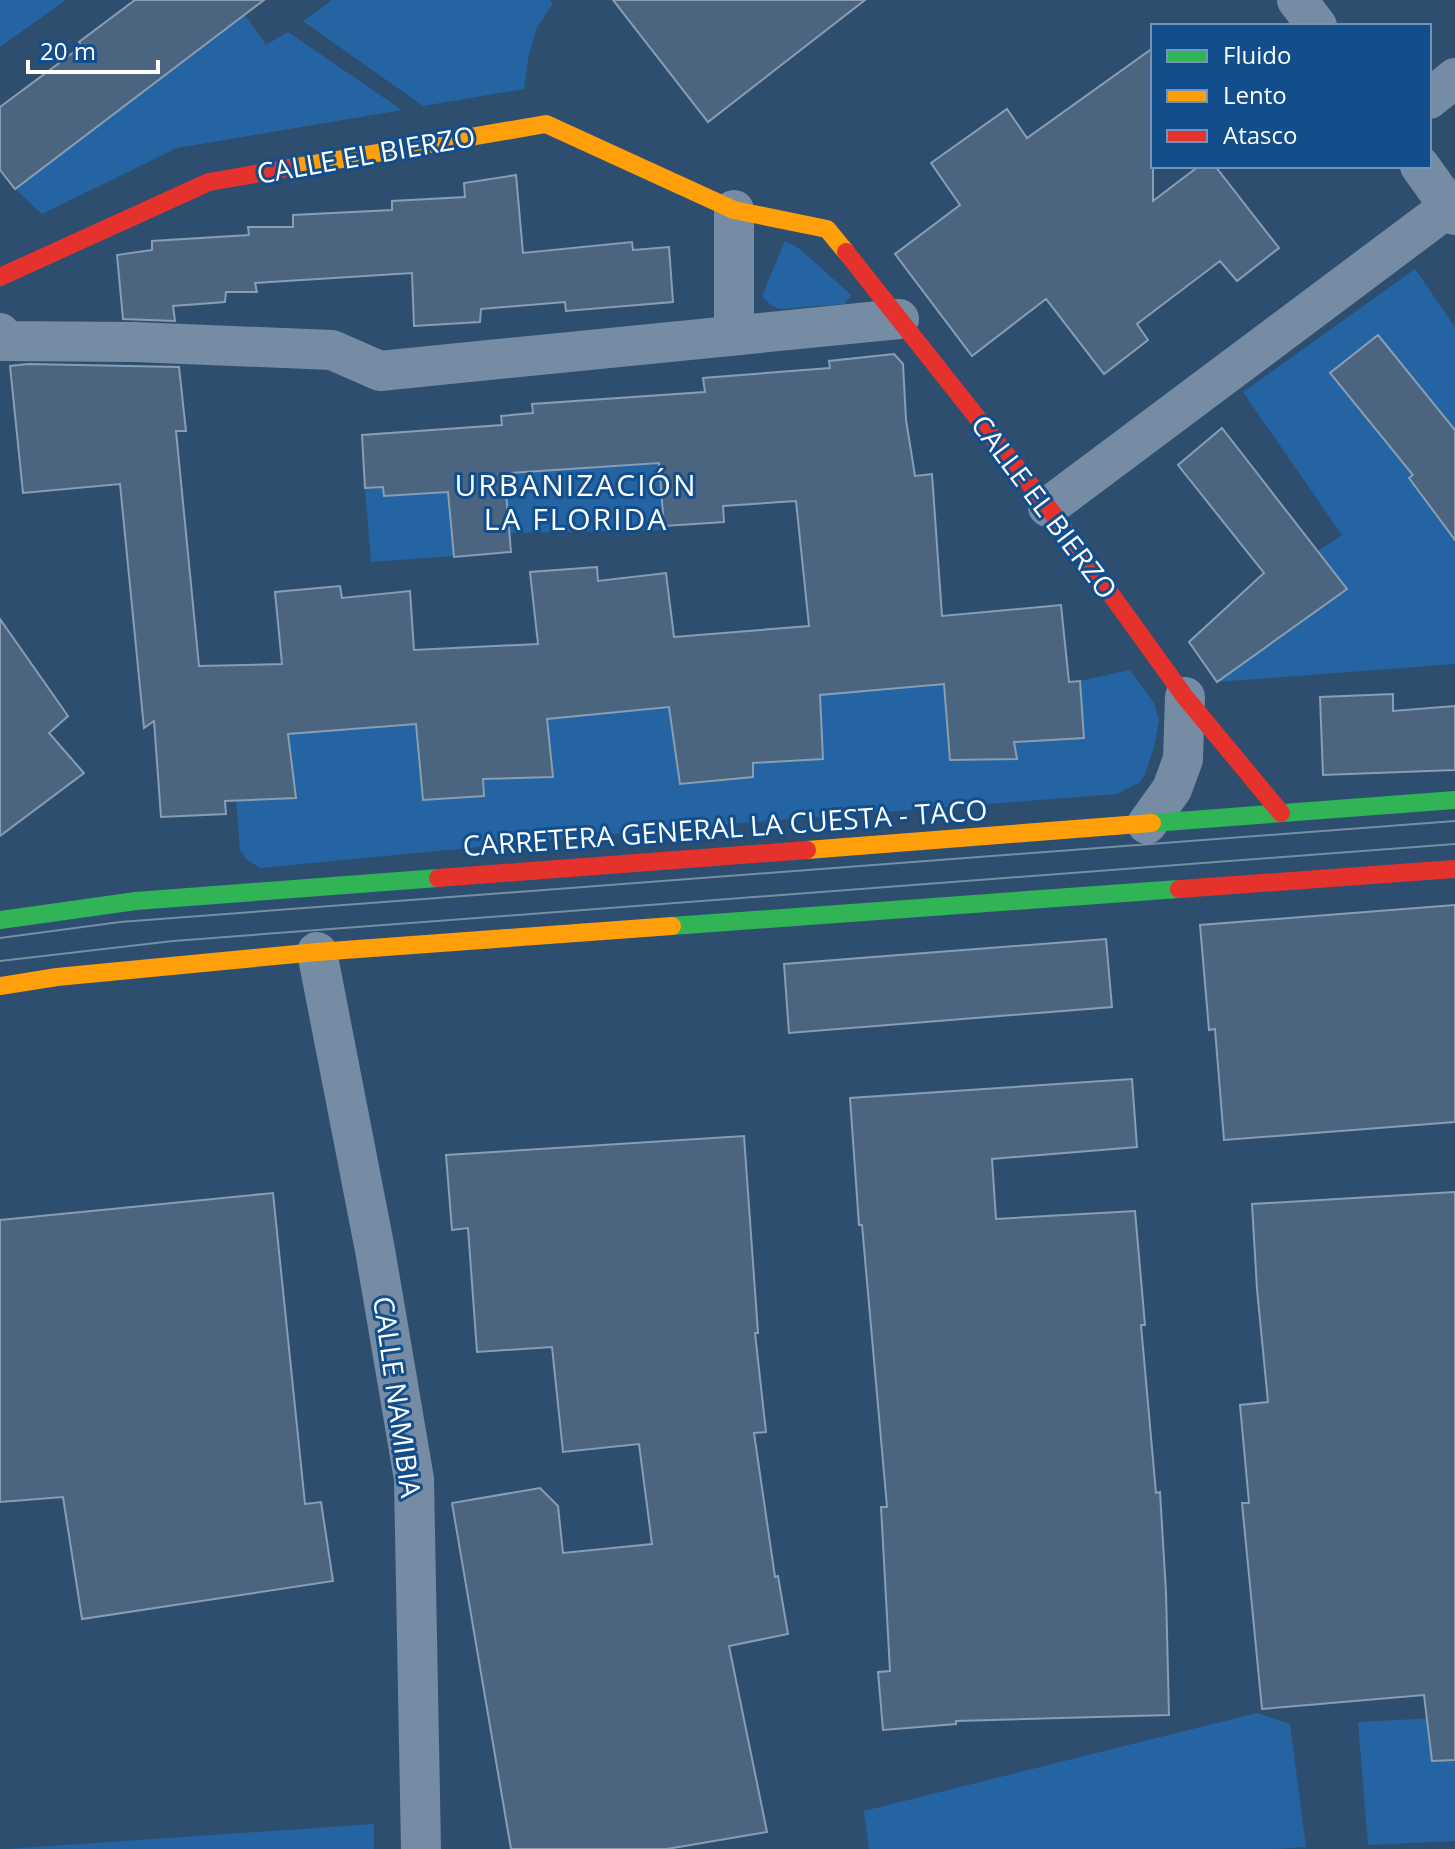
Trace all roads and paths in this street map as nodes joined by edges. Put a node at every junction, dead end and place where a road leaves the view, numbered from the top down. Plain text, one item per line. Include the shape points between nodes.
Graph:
1 (1297, 0) edge
2 (1315, 24) edge
3 (1455, 78) edge
4 (1431, 97) edge
5 (1421, 168) edge
6 (734, 210) junction
7 (1452, 211) edge
8 (0, 277) edge
9 (899, 319) junction
10 (0, 333) edge
11 (734, 335) junction
12 (1048, 507) junction
13 (1185, 697) junction
14 (1455, 800) edge
15 (1281, 813) junction
16 (1147, 824) junction
17 (1455, 869) edge
18 (0, 920) edge
19 (317, 952) junction
20 (0, 986) edge
21 (421, 1849) edge

1 - 2 street
3 - 4 street
5 - 7 street
6 - 8 main road, CALLE EL BIERZO via 546,124 209,182
6 - 9 main road, CALLE EL BIERZO via 827,229
6 - 11 street
7 - 12 street
9 - 11 street
9 - 12 main road, CALLE EL BIERZO
10 - 11 street via 3,341 332,350 380,371
12 - 13 main road, CALLE EL BIERZO
13 - 15 main road, CALLE EL BIERZO
13 - 16 street via 1183,759 1172,789
14 - 15 main road, CARRETERA GENERAL LA CUESTA - TACO
15 - 16 main road, CARRETERA GENERAL LA CUESTA - TACO
16 - 18 main road, CARRETERA GENERAL LA CUESTA - TACO via 136,901
17 - 19 main road
19 - 20 main road
19 - 21 street, CALLE NAMIBIA via 414,1479

